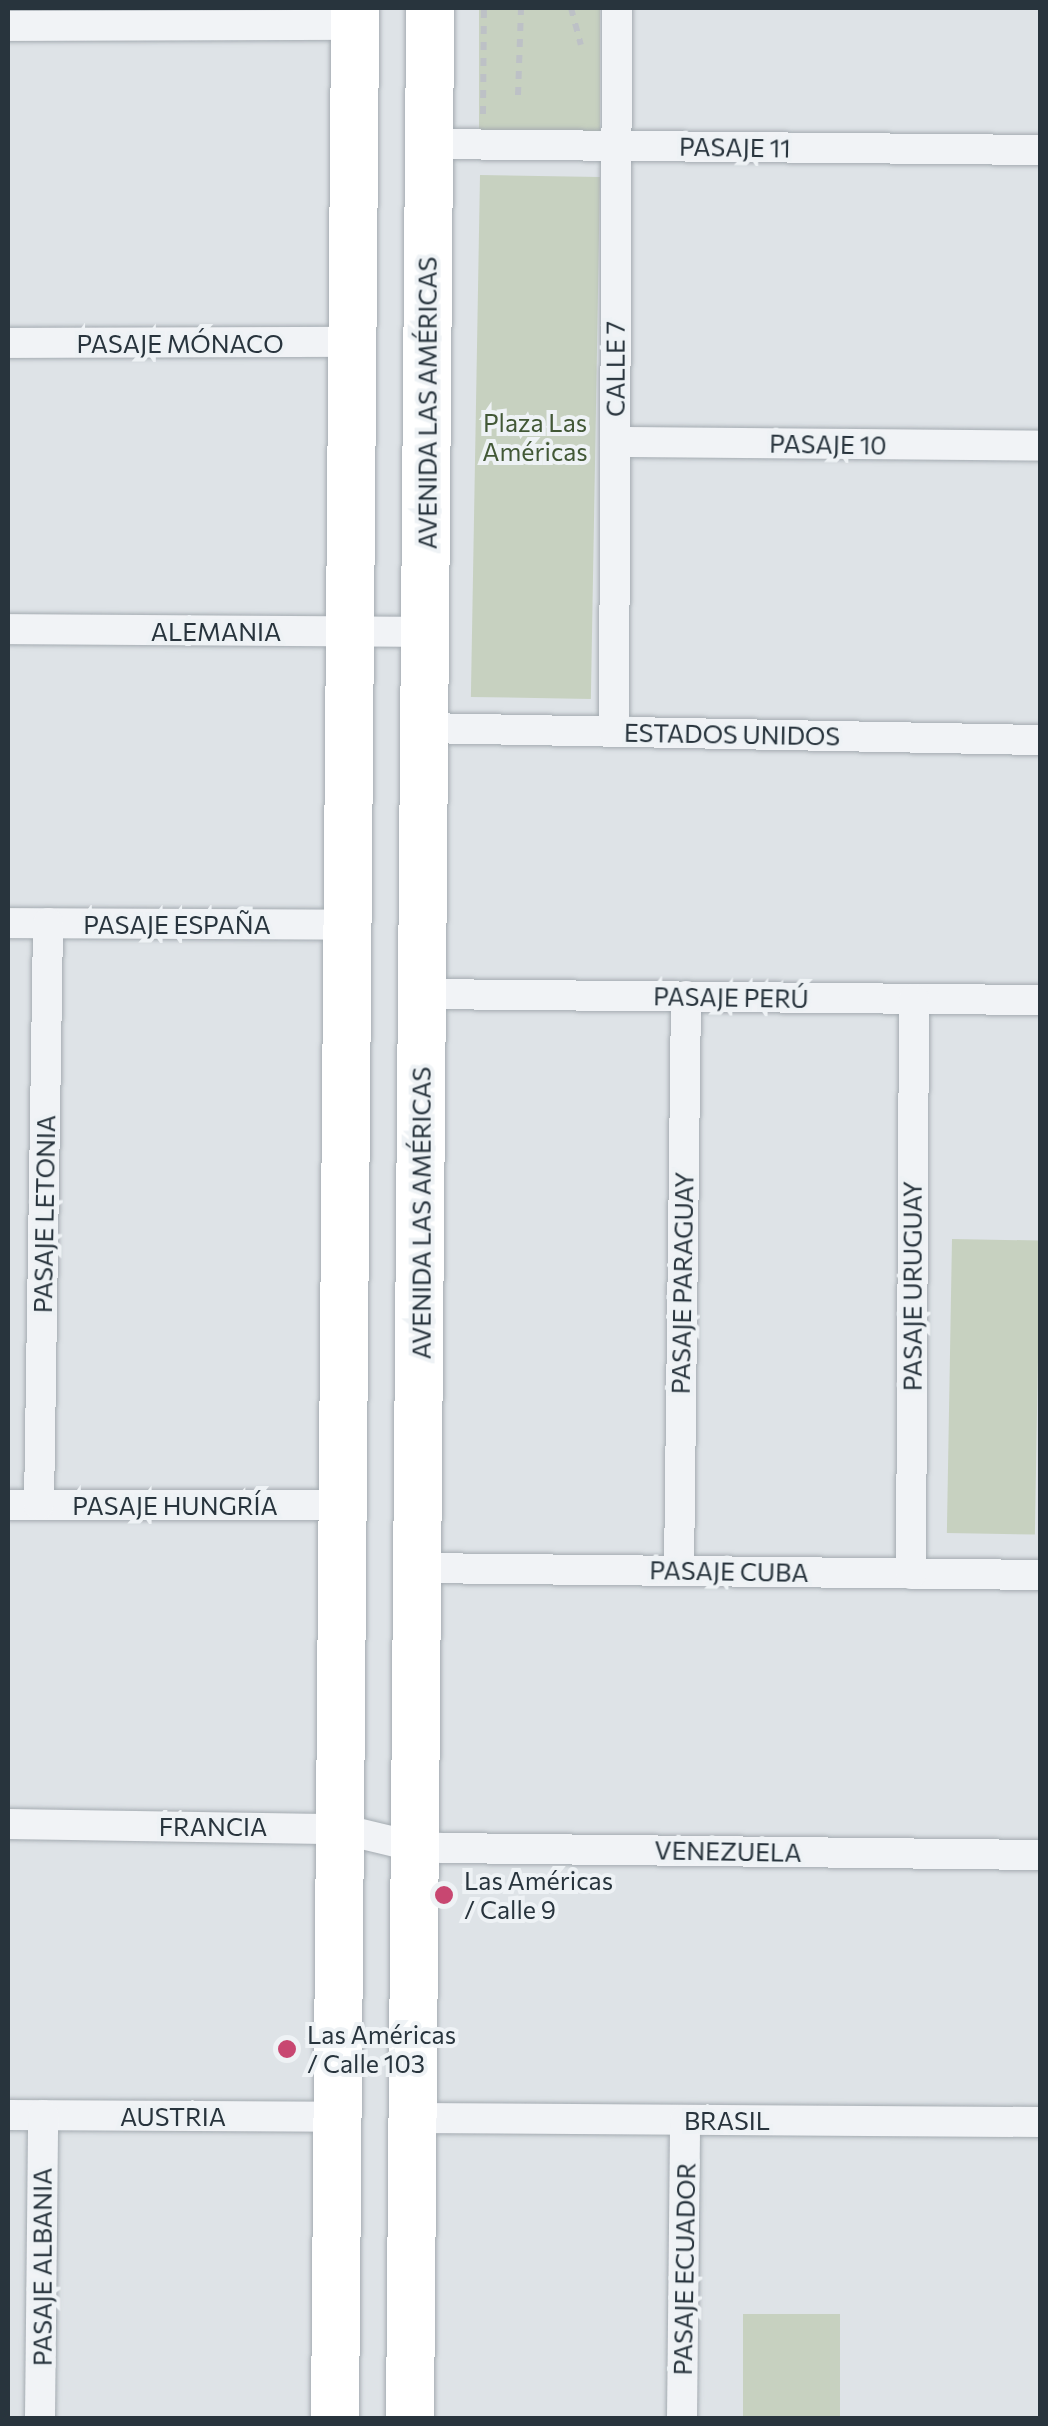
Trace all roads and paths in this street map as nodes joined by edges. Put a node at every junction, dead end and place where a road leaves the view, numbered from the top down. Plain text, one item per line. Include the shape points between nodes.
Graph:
1 (430, 8) edge
2 (484, 8) edge
3 (521, 8) edge
4 (617, 8) edge
5 (355, 16) edge
6 (51, 17) edge
7 (8, 26) edge
8 (518, 95) dead end
9 (483, 126) dead end
10 (429, 144) junction
11 (616, 146) junction
12 (1040, 150) edge
13 (352, 342) junction
14 (8, 343) edge
15 (614, 442) junction
16 (1040, 446) edge
17 (8, 629) edge
18 (349, 632) junction
19 (425, 632) junction
20 (424, 728) junction
21 (614, 732) junction
22 (1040, 740) edge
23 (8, 923) edge
24 (48, 923) junction
25 (347, 925) junction
26 (422, 994) junction
27 (686, 996) junction
28 (914, 999) junction
29 (1040, 1000) edge
30 (8, 1504) edge
31 (39, 1504) junction
32 (343, 1505) junction
33 (418, 1568) junction
34 (678, 1570) junction
35 (911, 1574) junction
36 (1040, 1575) edge
37 (8, 1824) edge
38 (341, 1829) junction
39 (416, 1847) junction
40 (1040, 1855) edge
41 (8, 2115) edge
42 (43, 2115) junction
43 (338, 2117) junction
44 (413, 2118) junction
45 (685, 2120) junction
46 (1040, 2122) edge
47 (40, 2418) edge
48 (335, 2418) edge
49 (410, 2418) edge
50 (682, 2418) edge

1 - 10 main road, AVENIDA LAS AMÉRICAS
2 - 9 path
3 - 8 path
4 - 11 street, CALLE 7
5 - 6 street
5 - 13 main road
6 - 7 street
10 - 11 street, PASAJE 11
10 - 19 main road, AVENIDA LAS AMÉRICAS
11 - 12 street, PASAJE 11
11 - 15 street, CALLE 7
13 - 14 street, PASAJE MÓNACO
13 - 18 main road
15 - 16 street, PASAJE 10
15 - 21 street, CALLE 7
17 - 18 street, ALEMANIA
18 - 19 street, ALEMANIA
18 - 25 main road
19 - 20 main road, AVENIDA LAS AMÉRICAS
20 - 21 street, ESTADOS UNIDOS
20 - 26 main road, AVENIDA LAS AMÉRICAS
21 - 22 street, ESTADOS UNIDOS
23 - 24 street, PASAJE ESPAÑA
24 - 25 street, PASAJE ESPAÑA
24 - 31 street, PASAJE LETONIA
25 - 32 main road
26 - 27 street, PASAJE PERÚ
26 - 33 main road, AVENIDA LAS AMÉRICAS
27 - 28 street, PASAJE PERÚ
27 - 34 street, PASAJE PARAGUAY
28 - 29 street, PASAJE PERÚ
28 - 35 street, PASAJE URUGUAY
30 - 31 street, PASAJE HUNGRÍA
31 - 32 street, PASAJE HUNGRÍA
32 - 38 main road
33 - 34 street, PASAJE CUBA
33 - 39 main road, AVENIDA LAS AMÉRICAS
34 - 35 street, PASAJE CUBA
35 - 36 street, PASAJE CUBA
37 - 38 street, FRANCIA
38 - 39 street, FRANCIA
38 - 43 main road
39 - 40 street, VENEZUELA
39 - 44 main road, AVENIDA LAS AMÉRICAS
41 - 42 street, AUSTRIA
42 - 43 street, AUSTRIA
42 - 47 street, PASAJE ALBANIA
43 - 48 main road
44 - 45 street, BRASIL
44 - 49 main road, AVENIDA LAS AMÉRICAS
45 - 46 street, BRASIL
45 - 50 street, PASAJE ECUADOR

